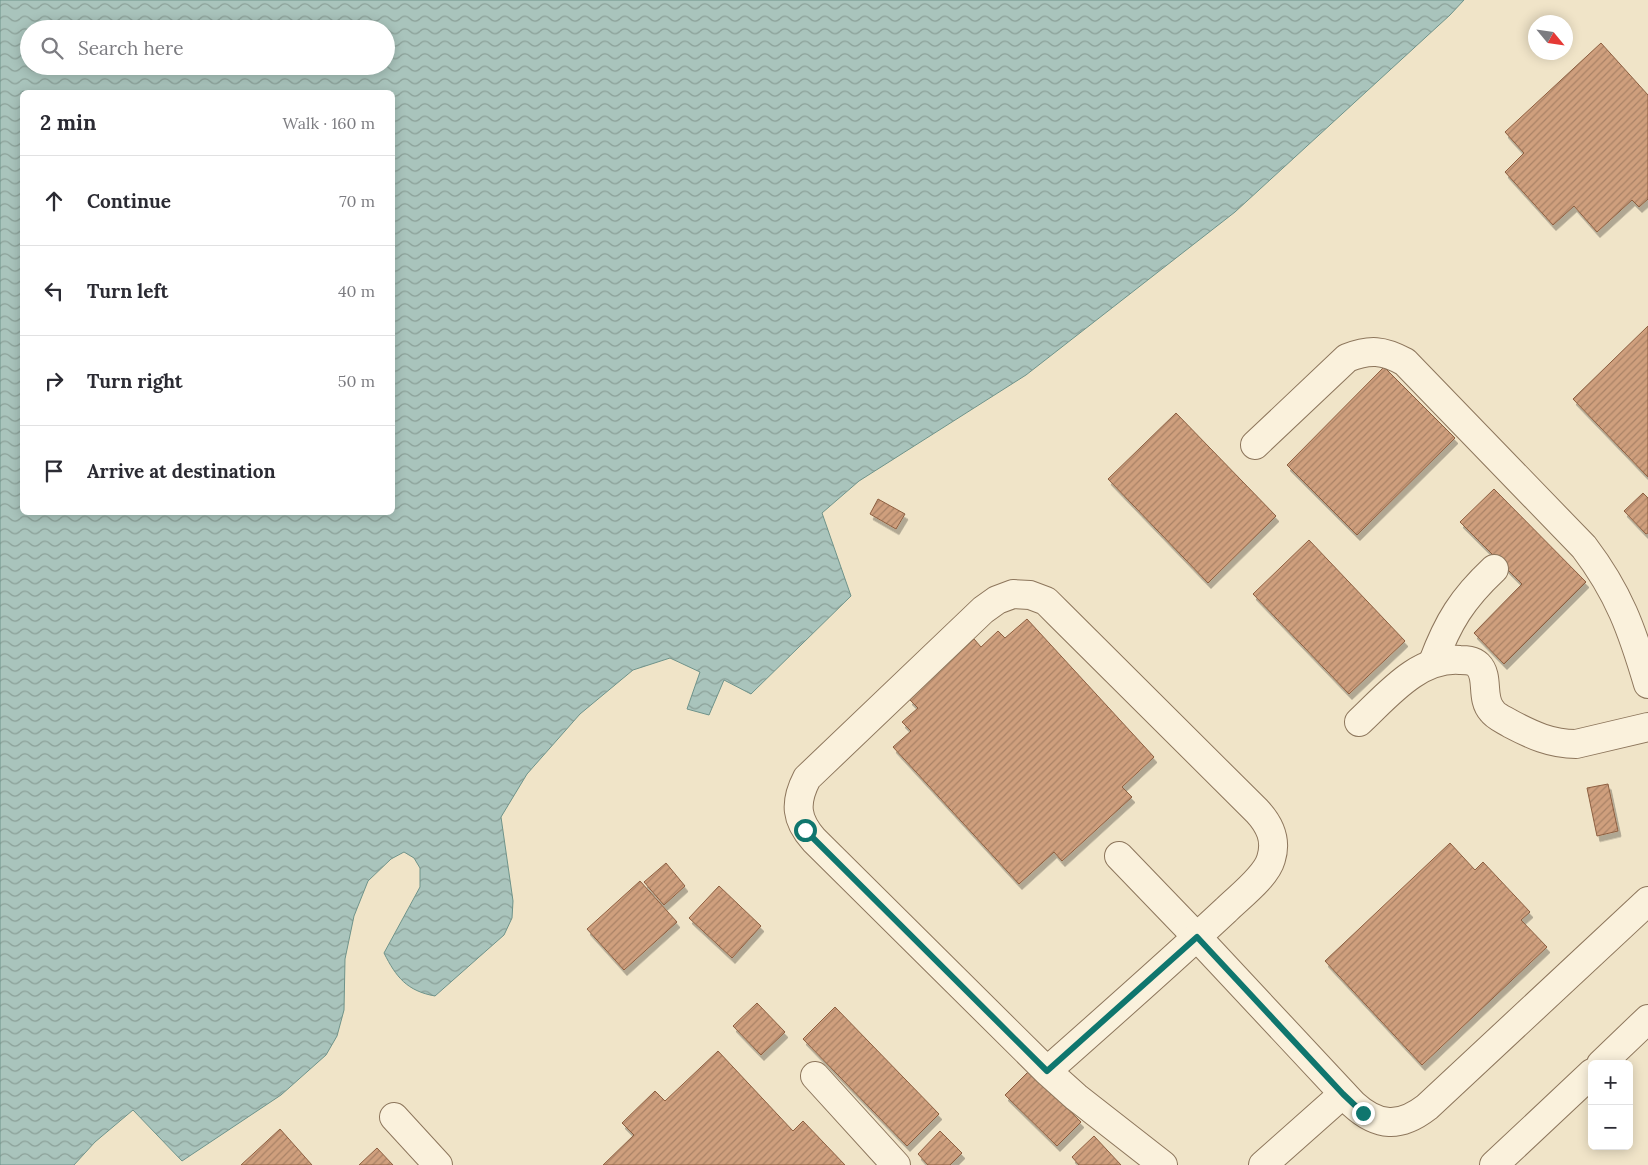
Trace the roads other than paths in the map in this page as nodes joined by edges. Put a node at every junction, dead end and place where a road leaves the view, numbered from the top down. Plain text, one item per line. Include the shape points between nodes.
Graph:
1 (1255, 445) dead end
2 (1494, 569) dead end
3 (1434, 662) junction
4 (1648, 684) edge
5 (1359, 722) dead end
6 (1648, 727) edge
7 (1120, 856) dead end
8 (1648, 901) edge
9 (1197, 937) junction
10 (1648, 1019) edge
11 (1605, 1060) edge
12 (1047, 1071) junction
13 (815, 1076) dead end
14 (1588, 1076) edge
15 (1343, 1094) junction
16 (394, 1117) dead end
17 (438, 1165) edge
18 (896, 1165) edge
19 (1163, 1165) edge
20 (1263, 1165) edge
21 (1494, 1165) edge

1 - 4 street via 1347,358 1361,352 1392,354 1405,362 1577,540 1599,567 1630,626
2 - 3 street via 1477,585 1450,621
3 - 5 street via 1413,674
3 - 6 street via 1459,660 1478,665 1483,674 1485,699 1491,711 1551,742 1576,744
7 - 9 street
8 - 15 street via 1415,1116 1403,1121 1376,1120 1363,1113
9 - 12 street
9 - 12 street via 1265,872 1274,847 1266,821 1046,601 1021,594 997,600 807,778 798,804 805,830 814,840
9 - 15 street
10 - 11 street
12 - 19 street via 1076,1098
13 - 18 street
14 - 21 street
15 - 20 street
16 - 17 street

